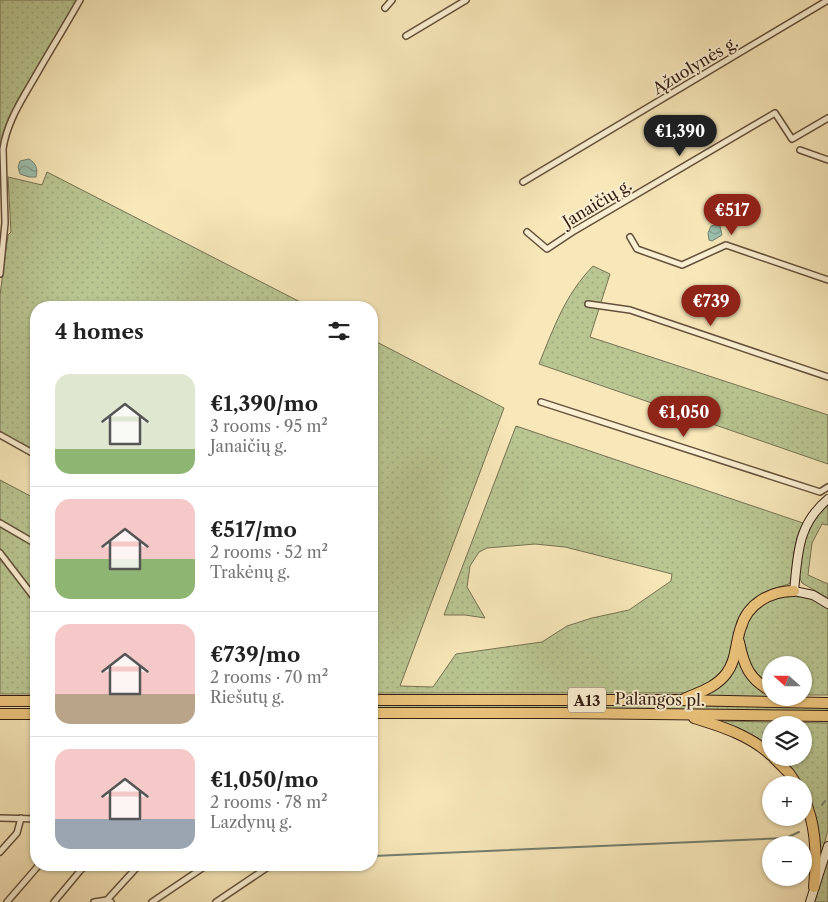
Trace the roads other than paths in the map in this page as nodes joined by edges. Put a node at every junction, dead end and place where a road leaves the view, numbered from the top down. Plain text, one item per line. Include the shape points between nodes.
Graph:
1 (80, 0) edge
2 (392, 0) edge
3 (466, 0) edge
4 (828, 0) edge
5 (385, 8) dead end
6 (406, 36) dead end
7 (828, 118) edge
8 (800, 150) dead end
9 (828, 160) edge
10 (523, 182) dead end
11 (527, 232) dead end
12 (630, 237) dead end
13 (0, 274) edge
14 (828, 280) edge
15 (588, 304) dead end
16 (828, 377) edge
17 (541, 402) dead end
18 (0, 436) edge
19 (30, 452) edge
20 (828, 487) edge
21 (828, 499) edge
22 (0, 523) edge
23 (30, 540) edge
24 (0, 553) edge
25 (794, 590) junction
26 (30, 592) edge
27 (828, 604) edge
28 (739, 638) junction
29 (762, 686) edge
30 (378, 700) edge
31 (680, 700) junction
32 (0, 701) edge
33 (30, 701) edge
34 (762, 701) edge
35 (812, 702) edge
36 (828, 703) edge
37 (378, 713) edge
38 (0, 714) edge
39 (30, 714) edge
40 (681, 714) junction
41 (828, 716) edge
42 (762, 748) edge
43 (782, 766) edge
44 (790, 776) edge
45 (0, 818) edge
46 (21, 818) junction
47 (30, 819) edge
48 (812, 824) edge
49 (828, 846) edge
50 (0, 852) edge
51 (33, 871) edge
52 (80, 871) edge
53 (134, 871) edge
54 (198, 871) edge
55 (263, 871) edge
56 (814, 888) junction
57 (109, 901) edge
58 (8, 902) edge
59 (54, 902) edge
60 (94, 902) edge
61 (152, 902) edge
62 (216, 902) edge
63 (810, 902) edge

1 - 13 street via 8,126 3,149 5,223
2 - 5 street
3 - 6 street
4 - 10 street, Ąžuolynės g.
7 - 11 street, Janaičių g. via 792,139 775,113 547,249
8 - 9 street
12 - 14 street via 637,249 682,265 726,245
15 - 16 street via 630,310
17 - 20 street via 820,492
18 - 19 street
21 - 25 main road via 814,513 803,532
22 - 23 street
24 - 26 street
25 - 27 main road via 813,595
25 - 28 highway via 772,594 755,605 743,622
28 - 29 highway via 745,666
28 - 31 highway via 734,660 723,678 712,687
30 - 31 highway, Palangos pl. / A13
31 - 34 highway, Palangos pl. / A13
32 - 33 highway
35 - 36 highway, Palangos pl. / A13
37 - 40 highway, Palangos pl. / A13
38 - 39 highway
40 - 41 highway, Palangos pl. / A13
40 - 42 highway via 735,731
43 - 44 highway
45 - 46 street
46 - 47 street
46 - 50 street via 17,833
48 - 56 highway via 816,868
49 - 56 main road
51 - 58 street
52 - 59 street
53 - 57 street
54 - 61 street
55 - 62 street
56 - 63 main road
57 - 60 street

